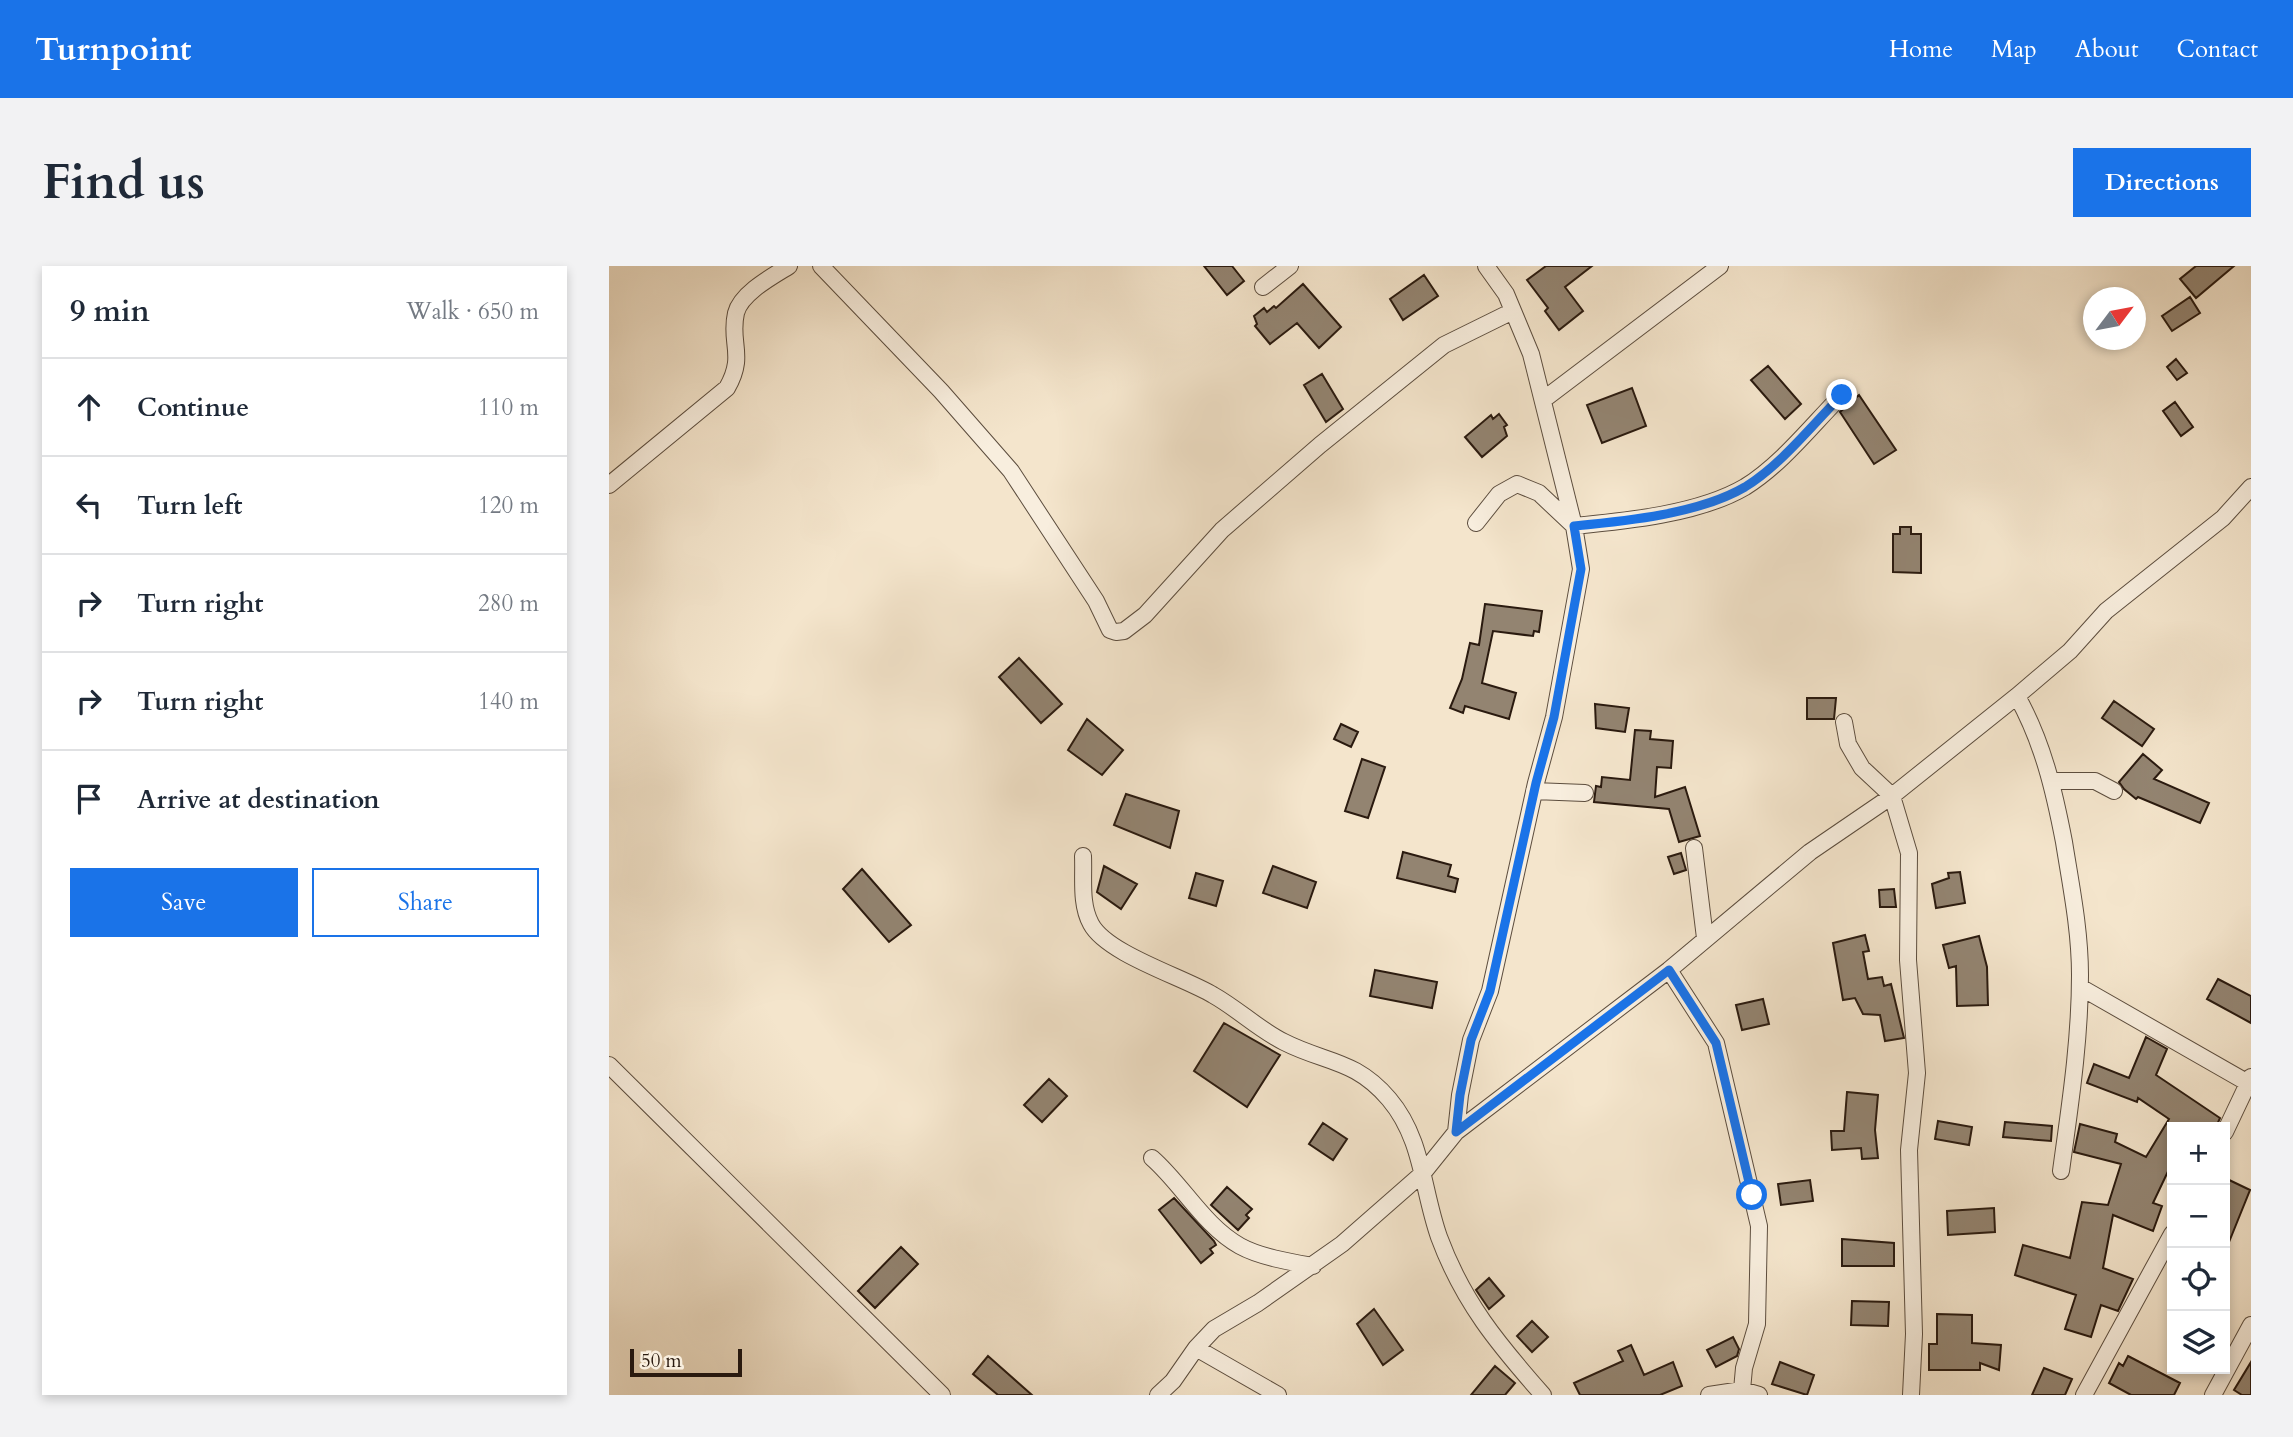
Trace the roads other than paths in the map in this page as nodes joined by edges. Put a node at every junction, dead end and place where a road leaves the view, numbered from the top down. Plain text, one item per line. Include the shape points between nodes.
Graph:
1 (789, 266) edge
2 (821, 266) edge
3 (1290, 266) edge
4 (1486, 266) edge
5 (1720, 266) edge
6 (1263, 287) dead end
7 (1513, 311) junction
8 (1842, 395) dead end
9 (1543, 400) junction
10 (609, 485) edge
11 (2251, 488) edge
12 (1476, 523) dead end
13 (1574, 526) junction
14 (2017, 696) junction
15 (1844, 722) dead end
16 (2053, 781) junction
17 (1534, 791) junction
18 (2114, 791) dead end
19 (1585, 793) dead end
20 (1892, 796) junction
21 (1694, 848) dead end
22 (1083, 856) dead end
23 (1705, 938) junction
24 (1669, 970) junction
25 (2080, 987) junction
26 (609, 1065) edge
27 (2250, 1080) edge
28 (2230, 1122) edge
29 (1456, 1132) junction
30 (1152, 1158) dead end
31 (2061, 1171) dead end
32 (1423, 1173) junction
33 (2167, 1243) edge
34 (1313, 1266) junction
35 (2251, 1325) edge
36 (1196, 1348) junction
37 (1742, 1390) junction
38 (942, 1395) edge
39 (1158, 1395) edge
40 (1278, 1395) edge
41 (1543, 1395) edge
42 (1709, 1395) edge
43 (1759, 1395) edge
44 (1910, 1395) edge
45 (2084, 1395) edge
46 (2213, 1395) edge

1 - 10 street via 747,296 736,311 738,356 727,388
2 - 7 street via 1011,471 1116,632 1145,615 1222,530 1320,445 1444,345
3 - 6 street
4 - 7 street
5 - 9 street
7 - 9 street
8 - 13 street via 1745,487 1685,510
9 - 13 street
11 - 14 street via 2223,517 2106,611 2070,651
12 - 13 street via 1499,494 1517,484 1539,493
13 - 17 street via 1581,569 1554,717
14 - 16 street
14 - 20 street
15 - 20 street via 1862,768
16 - 18 street via 2095,781
16 - 25 street via 2075,908
17 - 19 street
17 - 29 street via 1490,991 1471,1040
20 - 23 street via 1810,852
20 - 44 street via 1909,853 1908,960 1917,1073 1909,1150 1914,1334
21 - 23 street
22 - 32 street via 1084,904 1091,925 1102,937 1214,995 1260,1030 1332,1058 1370,1079 1411,1131
23 - 24 street
24 - 29 street
24 - 37 street via 1716,1043 1759,1226 1757,1324
25 - 27 street
25 - 31 street via 2077,1062
26 - 38 street
27 - 28 street
29 - 32 street
30 - 34 street via 1217,1228 1240,1246
32 - 34 street
32 - 41 street via 1438,1234 1467,1300 1488,1332
33 - 45 street
34 - 36 street via 1214,1329
35 - 46 street
36 - 39 street
36 - 40 street
37 - 42 street
37 - 43 street

